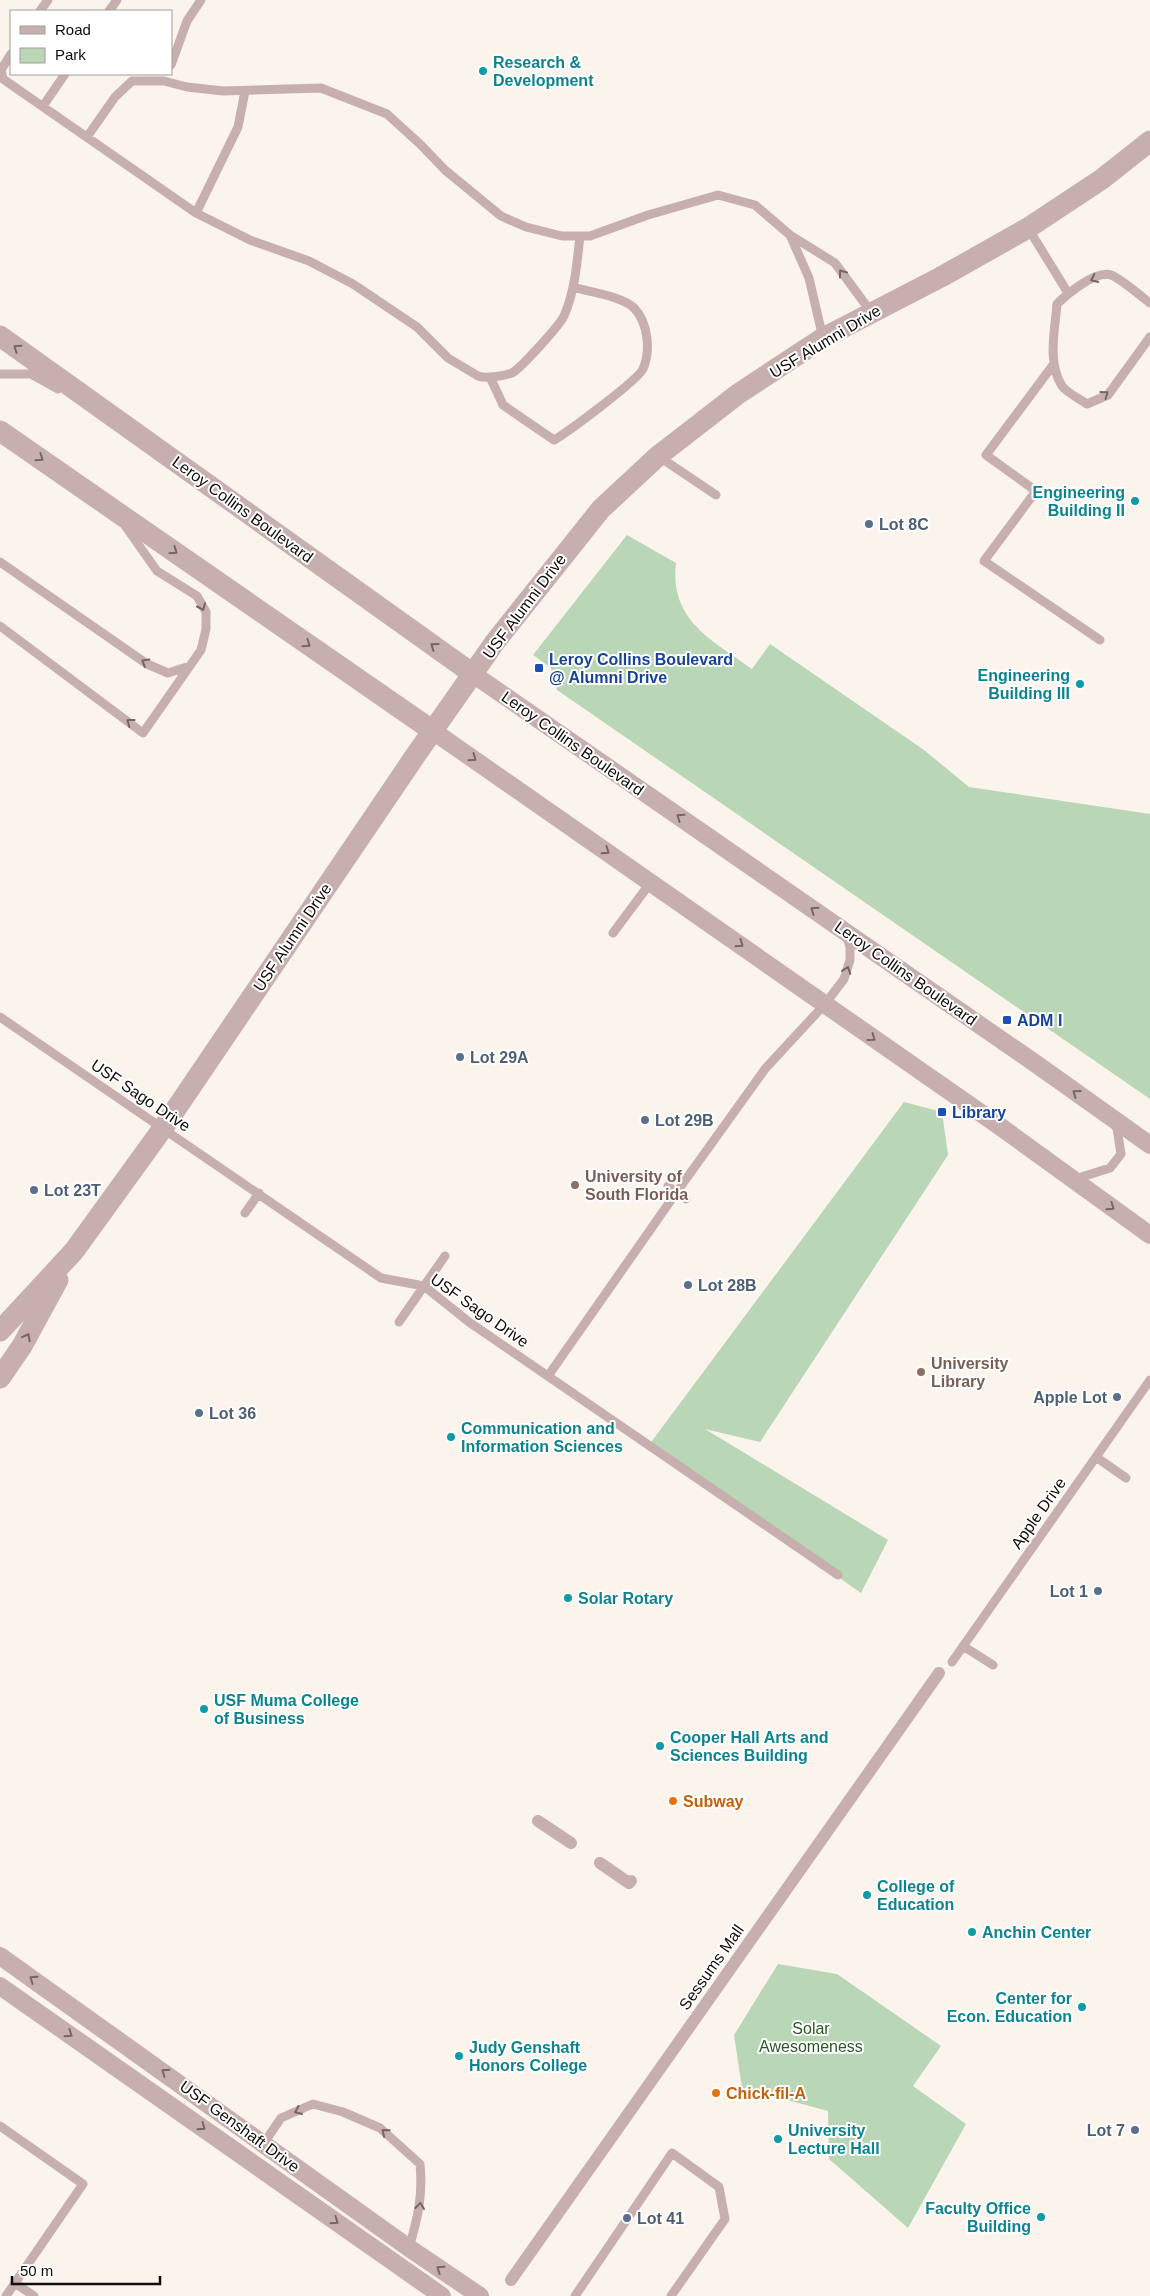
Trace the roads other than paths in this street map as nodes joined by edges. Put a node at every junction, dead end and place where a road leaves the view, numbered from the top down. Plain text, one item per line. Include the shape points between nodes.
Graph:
1 (199, 1) edge
2 (10, 56) edge
3 (172, 62) edge
4 (64, 75) edge
5 (166, 78) edge
6 (245, 91) junction
7 (42, 106) junction
8 (87, 137) junction
9 (1150, 141) edge
10 (196, 213) junction
11 (1028, 228) junction
12 (790, 235) junction
13 (580, 236) junction
14 (573, 287) junction
15 (1068, 293) junction
16 (1150, 303) edge
17 (871, 312) junction
18 (0, 336) edge
19 (823, 338) junction
20 (1150, 338) edge
21 (1053, 365) junction
22 (0, 374) edge
23 (490, 377) junction
24 (0, 431) edge
25 (141, 436) junction
26 (658, 456) junction
27 (716, 495) dead end
28 (113, 508) junction
29 (0, 562) edge
30 (0, 626) edge
31 (1100, 640) dead end
32 (190, 666) junction
33 (474, 674) junction
34 (433, 731) junction
35 (651, 882) junction
36 (846, 932) junction
37 (613, 933) dead end
38 (825, 1004) junction
39 (0, 1017) edge
40 (1116, 1121) junction
41 (163, 1128) junction
42 (1150, 1145) edge
43 (1072, 1179) junction
44 (668, 1186) dead end
45 (259, 1193) junction
46 (676, 1193) junction
47 (686, 1200) dead end
48 (245, 1213) dead end
49 (1150, 1235) edge
50 (74, 1251) junction
51 (445, 1256) dead end
52 (424, 1286) junction
53 (399, 1322) dead end
54 (0, 1331) edge
55 (548, 1376) junction
56 (0, 1378) edge
57 (1150, 1380) edge
58 (1096, 1457) junction
59 (1126, 1478) dead end
60 (838, 1574) dead end
61 (963, 1646) junction
62 (952, 1662) dead end
63 (994, 1665) dead end
64 (938, 1673) dead end
65 (538, 1821) dead end
66 (571, 1844) dead end
67 (600, 1863) dead end
68 (631, 1881) dead end
69 (0, 1956) edge
70 (0, 1986) edge
71 (0, 2126) edge
72 (264, 2143) junction
73 (409, 2248) junction
74 (511, 2280) dead end
75 (15, 2282) junction
76 (6, 2296) edge
77 (34, 2296) edge
78 (442, 2296) edge
79 (480, 2296) edge
80 (575, 2296) edge
81 (671, 2296) edge

1 - 3 lane via 187,21
2 - 7 lane via 1,70 3,79
4 - 7 lane
5 - 6 lane via 188,87
5 - 8 lane via 132,81 115,97
6 - 10 lane via 238,127
6 - 13 lane via 321,88 387,114 445,170 501,216 526,227 562,236
7 - 8 lane
8 - 10 lane
9 - 11 street, USF Alumni Drive via 1102,179
10 - 23 lane via 250,240 309,261 353,284 417,327 448,358 478,376
11 - 15 lane
11 - 17 street, USF Alumni Drive
12 - 13 lane via 755,205 718,195 590,236
17 -> 12 lane via 834,263
12 - 19 lane via 809,278
13 - 14 lane
14 - 23 lane via 564,317 539,347 512,372
14 - 23 lane via 619,299 633,307 644,324 647,351 643,371 575,427 554,440 502,405
16 -> 15 lane via 1111,275 1098,275
15 - 21 lane via 1057,304
17 - 19 street, USF Alumni Drive
25 -> 18 street, Leroy Collins Boulevard
19 - 26 street, USF Alumni Drive via 738,394
21 -> 20 lane via 1062,387 1073,399 1087,404 1108,395
21 - 31 lane via 986,454 1036,491 984,561
22 - 25 lane via 30,374
24 -> 28 street
33 -> 25 street, Leroy Collins Boulevard
26 - 27 lane
26 - 33 street, USF Alumni Drive via 601,508
28 -> 32 lane via 157,571 197,596 206,612 201,650
28 -> 34 street
32 -> 29 lane via 168,673 148,664
32 -> 30 lane via 144,733
33 - 34 street, USF Alumni Drive
36 -> 33 street, Leroy Collins Boulevard
34 -> 35 street
34 - 41 street, USF Alumni Drive
35 - 37 lane
35 -> 38 street
38 -> 36 lane via 844,979 850,960
40 -> 36 street, Leroy Collins Boulevard
38 -> 43 street
38 - 46 lane via 765,1069
39 - 41 lane, USF Sago Drive
40 - 42 street, Leroy Collins Boulevard
40 - 43 lane via 1121,1154 1110,1168
41 - 45 lane, USF Sago Drive
41 - 50 street, USF Alumni Drive
43 -> 49 street
44 - 46 lane
45 - 48 lane
45 - 52 lane, USF Sago Drive via 381,1278
46 - 47 lane
46 - 55 lane
50 - 54 street, USF Alumni Drive
56 -> 50 street, USF Alumni Drive via 22,1346
51 - 52 lane
52 - 53 lane
52 - 55 lane, USF Sago Drive via 450,1308
55 - 60 lane, USF Sago Drive
57 - 58 lane, Apple Drive
58 - 59 lane
58 - 61 lane, Apple Drive
61 - 62 lane, Apple Drive
61 - 63 lane
64 - 74 street, Sessums Mall
65 - 66 street
67 - 68 street via 629,1883
72 -> 69 street, USF Genshaft Drive
70 -> 78 street, USF Genshaft Drive
71 - 75 lane via 83,2184
72 - 73 street, USF Genshaft Drive
73 -> 72 lane via 419,2216 420,2164 380,2128 343,2112 313,2104 281,2118
79 -> 73 street, USF Genshaft Drive
75 - 76 lane
75 - 77 lane
80 - 81 lane via 672,2153 719,2187 725,2219

